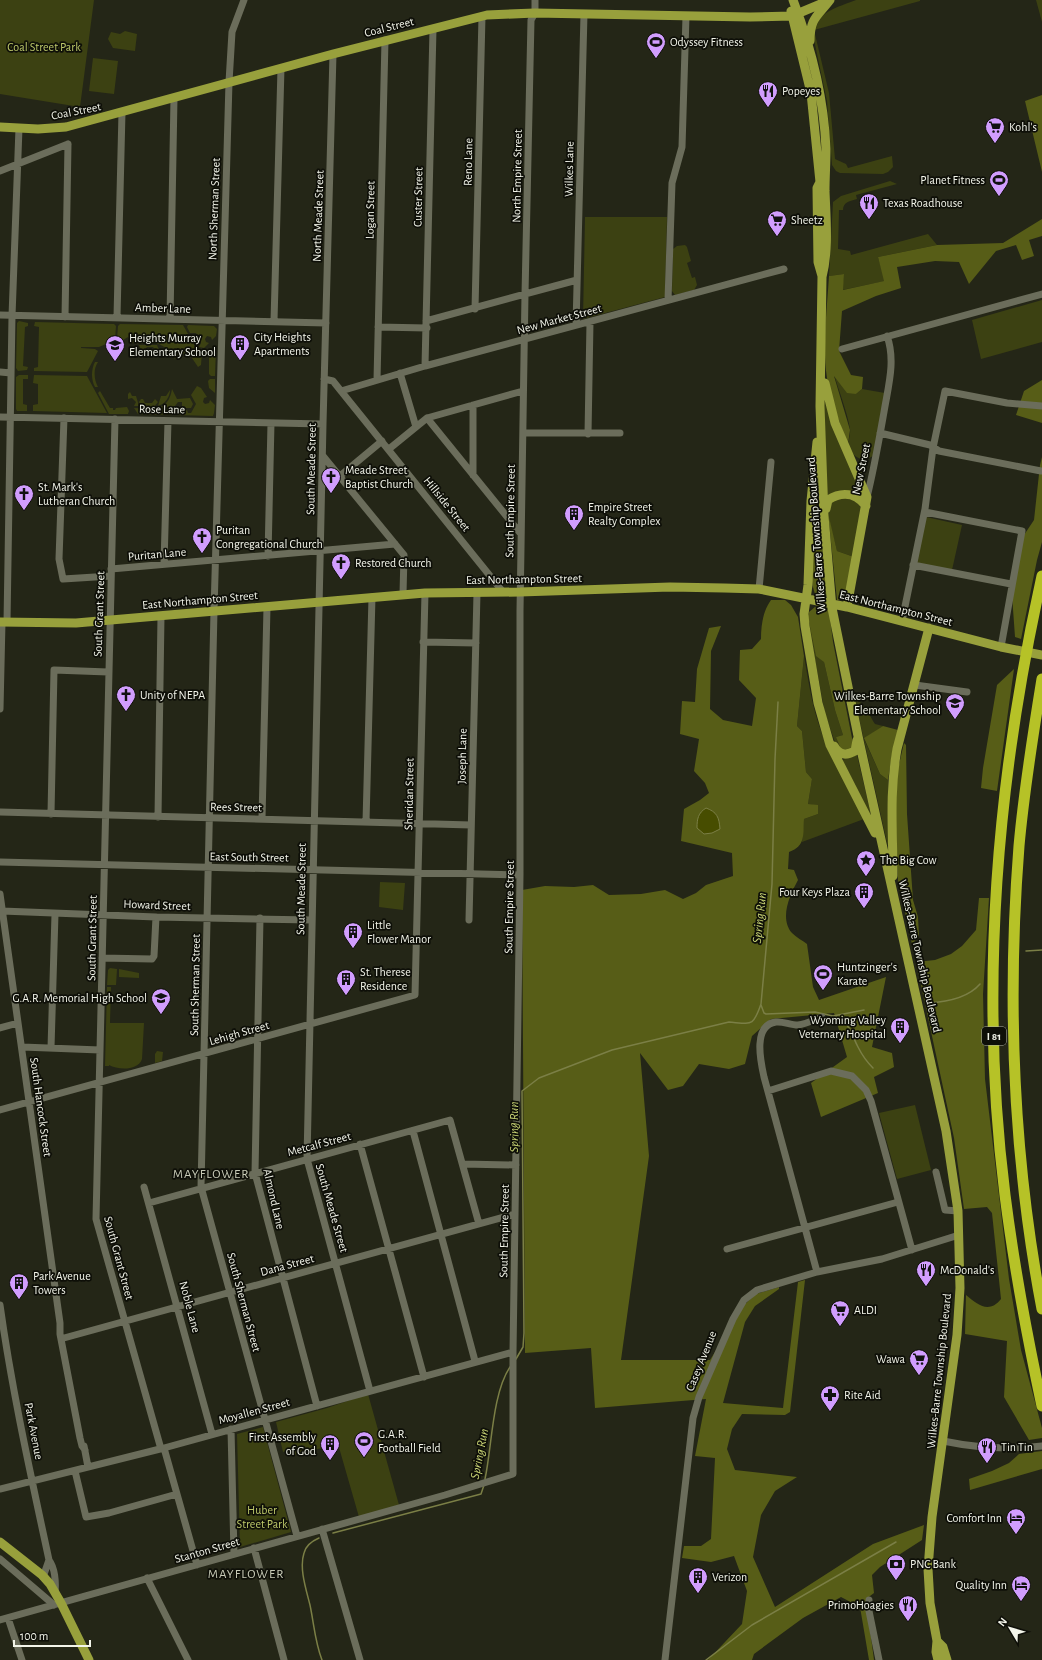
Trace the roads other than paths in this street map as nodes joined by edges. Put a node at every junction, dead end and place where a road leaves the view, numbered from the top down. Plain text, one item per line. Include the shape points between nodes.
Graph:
1 (244, 0) edge
2 (535, 0) edge
3 (788, 0) edge
4 (793, 0) edge
5 (830, 0) edge
6 (535, 13) junction
7 (584, 14) junction
8 (795, 14) junction
9 (482, 16) junction
10 (686, 16) junction
11 (433, 29) junction
12 (385, 40) junction
13 (810, 50) junction
14 (333, 54) junction
15 (281, 68) junction
16 (229, 82) junction
17 (174, 98) junction
18 (122, 112) junction
19 (0, 128) edge
20 (19, 128) junction
21 (17, 165) junction
22 (0, 171) edge
23 (784, 269) dead end
24 (822, 277) junction
25 (577, 280) junction
26 (525, 294) junction
27 (1042, 294) edge
28 (668, 300) junction
29 (475, 309) junction
30 (0, 316) edge
31 (12, 316) junction
32 (65, 317) junction
33 (116, 317) junction
34 (170, 319) junction
35 (222, 320) junction
36 (274, 321) junction
37 (590, 322) junction
38 (326, 323) junction
39 (426, 325) junction
40 (576, 325) junction
41 (378, 327) junction
42 (887, 336) junction
43 (524, 340) junction
44 (842, 349) dead end
45 (822, 354) junction
46 (425, 366) junction
47 (0, 372) edge
48 (11, 373) junction
49 (400, 373) junction
50 (324, 379) junction
51 (377, 380) junction
52 (341, 391) junction
53 (523, 392) junction
54 (473, 405) junction
55 (820, 406) junction
56 (1042, 406) edge
57 (0, 416) edge
58 (11, 417) junction
59 (64, 418) junction
60 (427, 418) junction
61 (115, 419) junction
62 (168, 421) junction
63 (219, 421) junction
64 (271, 423) junction
65 (323, 424) junction
66 (416, 427) junction
67 (523, 433) junction
68 (620, 433) dead end
69 (880, 433) junction
70 (588, 434) junction
71 (382, 441) junction
72 (933, 448) junction
73 (389, 450) junction
74 (323, 456) junction
75 (771, 462) dead end
76 (1041, 471) dead end
77 (340, 476) junction
78 (473, 476) junction
79 (866, 501) junction
80 (925, 512) junction
81 (824, 516) junction
82 (521, 534) junction
83 (395, 544) junction
84 (320, 551) junction
85 (268, 556) junction
86 (216, 560) junction
87 (164, 564) junction
88 (913, 565) junction
89 (111, 572) junction
90 (1042, 576) edge
91 (1011, 584) junction
92 (759, 590) junction
93 (503, 592) junction
94 (520, 592) junction
95 (425, 593) junction
96 (477, 593) junction
97 (403, 594) junction
98 (372, 597) junction
99 (806, 600) junction
100 (319, 601) junction
101 (266, 607) junction
102 (847, 607) junction
103 (214, 611) junction
104 (161, 616) junction
105 (110, 620) junction
106 (902, 621) junction
107 (3, 622) edge
108 (929, 628) junction
109 (423, 642) junction
110 (476, 643) junction
111 (1001, 647) junction
112 (1042, 655) edge
113 (108, 672) junction
114 (1042, 679) edge
115 (915, 685) junction
116 (967, 692) dead end
117 (0, 709) edge
118 (858, 736) junction
119 (829, 738) junction
120 (0, 812) edge
121 (51, 814) junction
122 (106, 816) junction
123 (158, 817) junction
124 (210, 818) junction
125 (262, 819) junction
126 (314, 820) junction
127 (366, 822) junction
128 (420, 823) junction
129 (471, 825) junction
130 (881, 842) junction
131 (0, 862) edge
132 (104, 865) junction
133 (209, 868) junction
134 (313, 870) junction
135 (418, 873) junction
136 (470, 874) junction
137 (520, 875) junction
138 (893, 889) junction
139 (0, 894) edge
140 (2, 911) junction
141 (55, 914) junction
142 (104, 915) junction
143 (156, 917) junction
144 (207, 918) junction
145 (260, 918) junction
146 (312, 920) junction
147 (469, 920) dead end
148 (102, 958) junction
149 (415, 995) joint
150 (822, 1017) dead end
151 (18, 1023) junction
152 (310, 1025) junction
153 (0, 1028) edge
154 (256, 1039) junction
155 (22, 1047) junction
156 (51, 1048) junction
157 (100, 1050) junction
158 (204, 1054) junction
159 (99, 1084) junction
160 (768, 1091) junction
161 (29, 1102) junction
162 (0, 1110) edge
163 (413, 1131) junction
164 (360, 1144) junction
165 (307, 1159) junction
166 (463, 1164) junction
167 (516, 1165) junction
168 (936, 1172) dead end
169 (254, 1173) junction
170 (144, 1187) dead end
171 (201, 1187) junction
172 (898, 1202) junction
173 (149, 1203) junction
174 (958, 1211) junction
175 (515, 1214) junction
176 (479, 1224) junction
177 (804, 1227) junction
178 (441, 1234) junction
179 (959, 1235) junction
180 (388, 1249) junction
181 (727, 1249) dead end
182 (912, 1250) junction
183 (336, 1264) junction
184 (817, 1272) junction
185 (283, 1278) junction
186 (230, 1292) junction
187 (0, 1305) edge
188 (178, 1306) junction
189 (1042, 1309) edge
190 (125, 1321) junction
191 (60, 1323) junction
192 (64, 1338) junction
193 (513, 1352) junction
194 (4, 1355) edge
195 (475, 1361) junction
196 (424, 1377) junction
197 (370, 1391) junction
198 (317, 1406) junction
199 (1042, 1406) edge
200 (265, 1420) junction
201 (231, 1429) junction
202 (212, 1434) junction
203 (943, 1441) junction
204 (1042, 1446) edge
205 (162, 1449) junction
206 (85, 1450) junction
207 (88, 1467) junction
208 (75, 1471) junction
209 (513, 1474) joint
210 (32, 1481) junction
211 (0, 1489) edge
212 (178, 1494) junction
213 (322, 1529) junction
214 (297, 1536) junction
215 (0, 1542) edge
216 (254, 1548) junction
217 (234, 1554) junction
218 (0, 1559) edge
219 (48, 1560) junction
220 (197, 1565) junction
221 (43, 1577) junction
222 (147, 1578) junction
223 (55, 1592) junction
224 (869, 1600) dead end
225 (58, 1604) junction
226 (8, 1618) junction
227 (0, 1620) edge
228 (937, 1641) junction
229 (22, 1660) edge
230 (89, 1660) edge
231 (188, 1660) edge
232 (284, 1660) edge
233 (360, 1660) edge
234 (665, 1660) edge
235 (879, 1660) edge
236 (938, 1660) edge
237 (947, 1660) edge

1 - 16 street, North Sherman Street via 232,32
2 - 6 street, North Empire Street
3 - 8 main road, Wilkes-Barre Township Boulevard
4 - 8 main road, Wilkes-Barre Township Boulevard
5 - 8 main road
5 - 13 main road via 814,18 810,29
6 - 7 main road, Coal Street
6 - 9 main road, Coal Street
6 - 26 street, North Empire Street via 531,20
7 - 10 main road, Coal Street
7 - 25 street, Wilkes Lane
8 - 10 main road, Coal Street via 750,17
8 - 13 main road, Wilkes-Barre Township Boulevard
8 - 24 main road, Wilkes-Barre Township Boulevard via 814,119 820,182 817,188 818,262
9 - 11 main road, Coal Street
9 - 29 street, Reno Lane
10 - 28 street via 682,147 672,182
11 - 12 main road, Coal Street
11 - 39 street, Custer Street
12 - 14 main road, Coal Street
12 - 41 street, Logan Street
13 - 24 main road, Wilkes-Barre Township Boulevard via 820,95 826,149 827,241
14 - 15 main road, Coal Street
14 - 38 street, North Meade Street
15 - 16 main road, Coal Street
15 - 36 street
16 - 17 main road, Coal Street
16 - 35 street, North Sherman Street
17 - 18 main road, Coal Street
17 - 34 street
18 - 20 main road, Coal Street via 66,127
18 - 33 street
19 - 20 main road, Coal Street
20 - 21 street
21 - 22 street
21 - 31 street
21 - 32 street via 68,144
23 - 28 street, New Market Street
24 - 45 main road, Wilkes-Barre Township Boulevard
25 - 26 street
25 - 40 street, Wilkes Lane
26 - 29 street
26 - 43 street, North Empire Street
27 - 42 street
28 - 37 street, New Market Street
29 - 39 street
30 - 31 street, Amber Lane
31 - 32 street, Amber Lane
31 - 48 street
32 - 33 street, Amber Lane
33 - 34 street, Amber Lane
34 - 35 street, Amber Lane
35 - 36 street, Amber Lane
35 - 63 street, North Sherman Street
36 - 38 street, Amber Lane
37 - 40 street, New Market Street
37 - 70 street
38 - 50 street, North Meade Street
39 - 41 street
39 - 46 street, Custer Street
40 - 43 street, New Market Street
41 - 51 street, Logan Street
42 - 44 street
42 - 69 street, New Street via 892,361
43 - 46 street, New Market Street
43 - 53 street, South Empire Street
45 - 55 main road, Wilkes-Barre Township Boulevard
45 - 79 main road via 829,403
46 - 49 street, New Market Street
47 - 48 street
48 - 58 street
49 - 51 street, New Market Street
49 - 66 street
50 - 52 street, Hillside Street via 333,381
50 - 65 street, South Meade Street
51 - 52 street, New Market Street
52 - 71 street, Hillside Street
53 - 54 street
53 - 67 street, South Empire Street
54 - 60 street
54 - 78 street
55 - 81 main road, Wilkes-Barre Township Boulevard
55 - 99 main road via 811,501
56 - 72 street via 1007,403 945,391
57 - 58 street, Rose Lane
58 - 59 street, Rose Lane
58 - 107 street
59 - 61 street, Rose Lane
59 - 89 street, Puritan Lane via 59,559 63,579
60 - 66 street
60 - 78 street
61 - 62 street, Rose Lane
61 - 89 street, South Grant Street
62 - 63 street, Rose Lane
62 - 87 street
63 - 64 street, Rose Lane
63 - 86 street, South Sherman Street
64 - 65 street, Rose Lane
64 - 85 street
65 - 74 street, South Meade Street
66 - 73 street
67 - 70 street
67 - 82 street, South Empire Street
68 - 70 street
69 - 72 street via 930,445
69 - 79 street, New Street
71 - 73 street, Hillside Street
71 - 77 street
72 - 76 street
72 - 80 street
73 - 93 street, Hillside Street
74 - 77 street
74 - 84 street, South Meade Street
75 - 92 street
77 - 83 street
78 - 82 street
79 - 81 main road via 850,494 842,494 828,500
79 - 102 main road, New Street
80 - 88 street
80 - 91 street via 1022,530
81 - 118 main road, Wilkes-Barre Township Boulevard via 832,608
82 - 94 street, South Empire Street
83 - 84 street, Puritan Lane
83 - 97 street via 404,555
84 - 85 street, Puritan Lane
84 - 100 street, South Meade Street
85 - 86 street, Puritan Lane
86 - 87 street, Puritan Lane
86 - 103 street, South Sherman Street
87 - 89 street, Puritan Lane
88 - 91 street
88 - 106 street
89 - 105 street, South Grant Street
90 - 199 highway, I 81 via 1023,665 1004,791 996,904 994,993 998,1124 1005,1193 1024,1326
91 - 111 street
92 - 94 main road, East Northampton Street via 670,587
92 - 99 main road, East Northampton Street
93 - 94 main road, East Northampton Street
93 - 96 main road, East Northampton Street
94 - 137 street, South Empire Street
95 - 96 main road, East Northampton Street
95 - 97 main road, East Northampton Street
95 - 109 street, Sheridan Street
96 - 110 street, Joseph Lane
97 - 98 main road, East Northampton Street
98 - 100 main road, East Northampton Street
98 - 127 street
99 - 102 main road, East Northampton Street
99 - 119 main road via 804,614 813,677
100 - 101 main road, East Northampton Street
100 - 126 street, South Meade Street
101 - 103 main road, East Northampton Street
101 - 125 street
102 - 106 main road, East Northampton Street
103 - 104 main road, East Northampton Street
103 - 124 street, South Sherman Street
104 - 105 main road, East Northampton Street
104 - 123 street
105 - 107 main road, East Northampton Street via 76,623
105 - 113 street, South Grant Street
106 - 108 main road, East Northampton Street
107 - 117 street
108 - 111 main road, East Northampton Street
108 - 115 main road
109 - 110 street
109 - 128 street, Sheridan Street
110 - 129 street, Joseph Lane
111 - 112 main road, East Northampton Street
113 - 121 street via 54,670
113 - 122 street, South Grant Street
114 - 189 highway, I 81 via 1019,846 1014,928 1014,1006 1023,1180
115 - 116 street
115 - 138 main road via 897,749 892,782
118 - 119 main road via 855,751 844,755
118 - 130 main road, Wilkes-Barre Township Boulevard
119 - 130 main road via 830,745
120 - 121 street, Rees Street
121 - 122 street, Rees Street
122 - 123 street, Rees Street
122 - 132 street, South Grant Street
123 - 124 street, Rees Street
124 - 125 street, Rees Street
124 - 133 street, South Sherman Street
125 - 126 street, Rees Street
126 - 127 street, Rees Street
126 - 134 street, South Meade Street
127 - 128 street, Rees Street
128 - 129 street, Rees Street
128 - 135 street, Sheridan Street
129 - 136 street, Joseph Lane
130 - 138 main road, Wilkes-Barre Township Boulevard
131 - 132 street, East South Street
132 - 133 street, East South Street
132 - 142 street, South Grant Street
133 - 134 street, East South Street
133 - 144 street, South Sherman Street
134 - 135 street, East South Street
134 - 146 street, South Meade Street
135 - 136 street, East South Street
135 - 149 street, Sheridan Street
136 - 137 street, East South Street
136 - 147 street, Joseph Lane
137 - 167 street, South Empire Street
138 - 174 main road, Wilkes-Barre Township Boulevard via 946,1131
139 - 140 street, South Hancock Street
140 - 141 street, Howard Street
140 - 151 street, South Hancock Street
141 - 142 street, Howard Street
141 - 156 street
142 - 143 street, Howard Street
142 - 148 street, South Grant Street
143 - 144 street, Howard Street
143 - 148 street via 152,959
144 - 145 street, Howard Street
144 - 158 street, South Sherman Street
145 - 146 street, Howard Street
145 - 154 street, Almond Lane
146 - 152 street, South Meade Street
148 - 157 street, South Grant Street
149 - 152 street, Lehigh Street
150 - 160 street via 797,1025 776,1022 763,1031 760,1040 762,1067
151 - 153 street
151 - 155 street, South Hancock Street
152 - 154 street, Lehigh Street
152 - 165 street, South Meade Street
154 - 158 street, Lehigh Street
154 - 169 street, Almond Lane
155 - 156 street
155 - 161 street, South Hancock Street
156 - 157 street
157 - 159 street, South Grant Street
158 - 159 street, Lehigh Street
158 - 171 street, South Sherman Street
159 - 161 street, Lehigh Street
159 - 190 street, South Grant Street via 96,1218
160 - 172 street via 831,1071 852,1076 866,1090 871,1100
160 - 177 street
161 - 162 street, Lehigh Street
161 - 191 street, South Hancock Street
163 - 164 street, Metcalf Street
163 - 166 street, Metcalf Street via 450,1120
163 - 178 street
164 - 165 street, Metcalf Street
164 - 180 street
165 - 169 street, Metcalf Street
165 - 183 street, South Meade Street
166 - 167 street
166 - 176 street
167 - 175 street, South Empire Street
168 - 174 street via 945,1210
169 - 171 street, Metcalf Street
169 - 185 street, Almond Lane
170 - 173 street, Noble Lane
171 - 173 street, Metcalf Street
171 - 186 street, South Sherman Street
172 - 177 street
172 - 182 street
173 - 188 street, Noble Lane
174 - 179 main road, Wilkes-Barre Township Boulevard
175 - 176 street, Dana Street
175 - 193 street, South Empire Street
176 - 178 street, Dana Street
177 - 181 street
177 - 184 street
178 - 180 street, Dana Street
178 - 195 street
179 - 182 street, Casey Avenue
179 - 203 main road, Wilkes-Barre Township Boulevard via 960,1288 957,1334
180 - 183 street, Dana Street
180 - 196 street
182 - 184 street, Casey Avenue
183 - 185 street, Dana Street
183 - 197 street, South Meade Street
184 - 234 street, Casey Avenue via 757,1290 744,1300 726,1332 699,1397 692,1427
185 - 186 street, Dana Street
185 - 198 street, Almond Lane
186 - 188 street, Dana Street
186 - 200 street, South Sherman Street
187 - 194 street, Park Avenue
188 - 190 street, Dana Street
188 - 202 street, Noble Lane
190 - 192 street, Dana Street
190 - 205 street, South Grant Street
191 - 192 street, South Hancock Street
191 - 206 street, South Hancock Street via 72,1399
192 - 206 street, South Hancock Street
193 - 195 street, Moyallen Street
193 - 209 street, South Empire Street
194 - 210 street, Park Avenue
195 - 196 street, Moyallen Street
196 - 197 street, Moyallen Street
197 - 198 street, Moyallen Street
198 - 200 street, Moyallen Street
200 - 201 street, Moyallen Street
200 - 214 street, South Sherman Street
201 - 202 street, Moyallen Street
201 - 217 street
202 - 205 street, Moyallen Street
203 - 204 street via 989,1448
203 - 228 main road, Wilkes-Barre Township Boulevard via 928,1569 930,1602
205 - 207 street, Moyallen Street
205 - 212 street, South Grant Street
206 - 207 street, South Hancock Street
207 - 208 street, Moyallen Street
208 - 210 street, Moyallen Street
208 - 212 street via 86,1518
209 - 213 street, Stanton Street
210 - 211 street, Moyallen Street
210 - 219 street, Park Avenue
212 - 220 street, South Grant Street
213 - 214 street, Stanton Street
213 - 233 street
214 - 216 street, Stanton Street
215 - 221 main road
216 - 217 street, Stanton Street
216 - 232 street
217 - 220 street, Stanton Street
218 - 225 street
219 - 221 street
219 - 223 street, Park Avenue via 52,1566
220 - 222 street, Stanton Street
221 - 223 main road
222 - 225 street, Stanton Street
222 - 231 street
223 - 225 main road
224 - 235 street
225 - 226 street, Stanton Street
225 - 230 main road
226 - 227 street, Stanton Street
226 - 229 street
228 - 236 main road, Wilkes-Barre Township Boulevard
228 - 237 main road, Wilkes-Barre Township Boulevard

